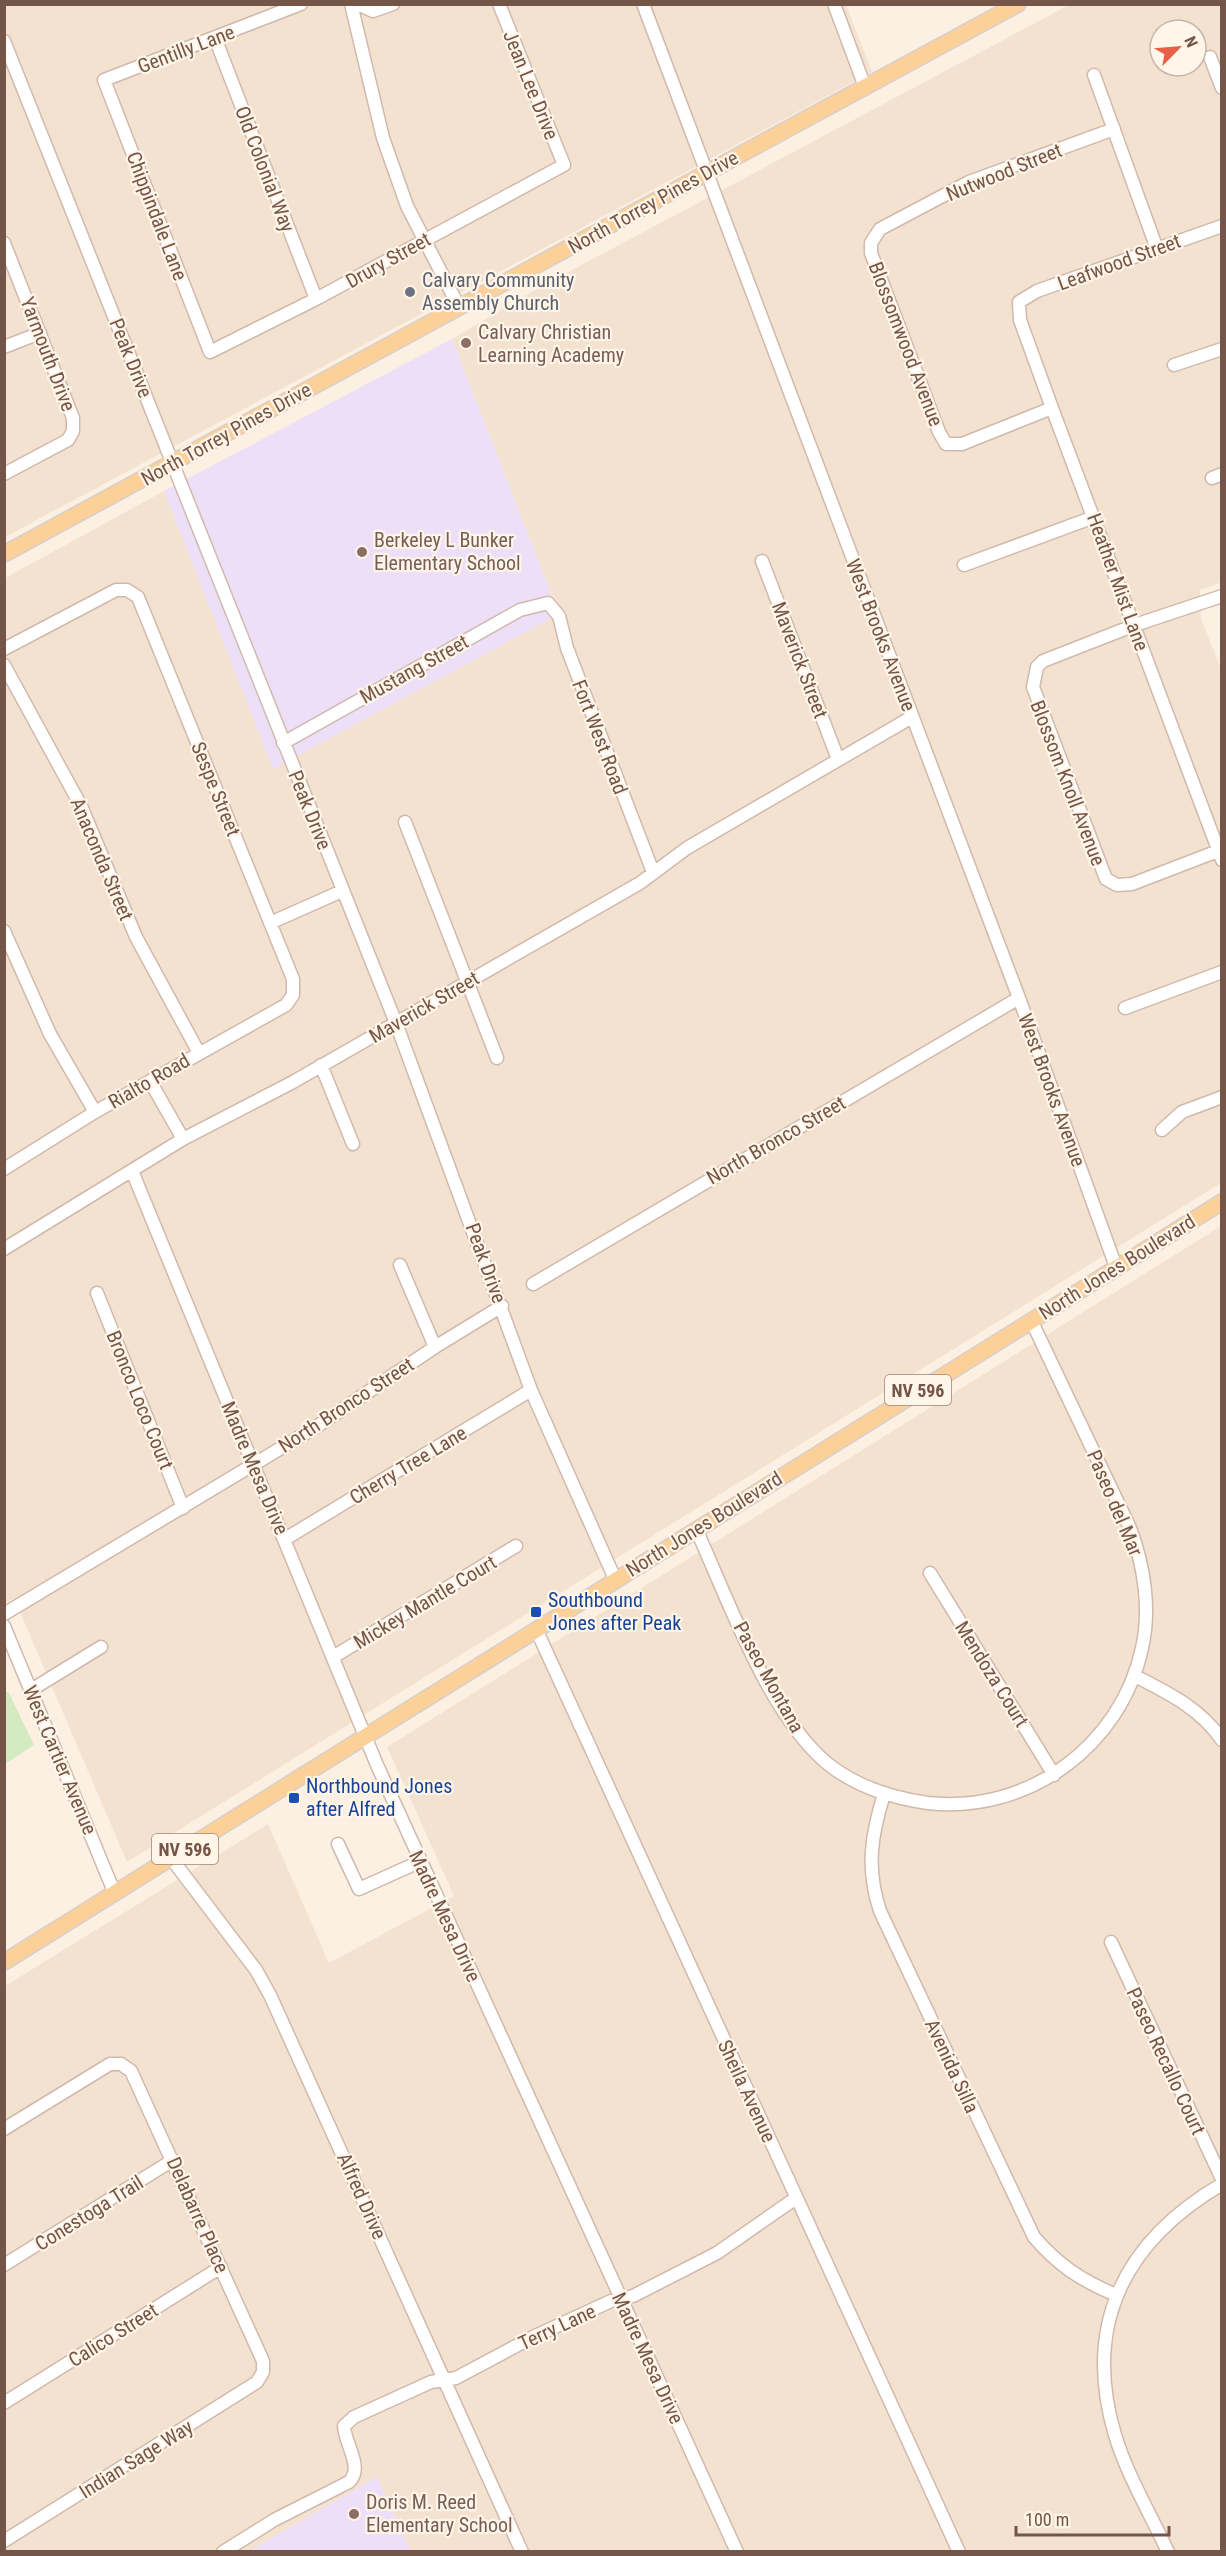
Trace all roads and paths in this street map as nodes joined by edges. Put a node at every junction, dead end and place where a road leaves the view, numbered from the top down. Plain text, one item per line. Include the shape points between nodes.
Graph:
1 (302, 4) edge
2 (351, 4) edge
3 (358, 4) edge
4 (393, 4) edge
5 (500, 4) edge
6 (643, 4) edge
7 (834, 4) edge
8 (1018, 4) edge
9 (215, 38) junction
10 (4, 41) edge
11 (1210, 57) dead end
12 (1095, 75) dead end
13 (104, 80) joint
14 (865, 87) junction
15 (1221, 88) edge
16 (1114, 129) junction
17 (564, 165) joint
18 (706, 174) junction
19 (1221, 226) edge
20 (423, 241) junction
21 (4, 243) edge
22 (871, 243) joint
23 (1157, 249) junction
24 (316, 299) junction
25 (1019, 303) joint
26 (459, 307) junction
27 (40, 333) junction
28 (4, 347) edge
29 (1221, 349) edge
30 (210, 352) joint
31 (1174, 365) dead end
32 (1052, 408) junction
33 (173, 463) junction
34 (4, 474) edge
35 (1095, 517) junction
36 (4, 554) edge
37 (762, 561) dead end
38 (964, 565) dead end
39 (1221, 596) edge
40 (548, 603) joint
41 (1135, 625) junction
42 (4, 649) edge
43 (4, 665) edge
44 (912, 717) junction
45 (284, 743) junction
46 (838, 759) junction
47 (405, 822) dead end
48 (1220, 856) edge
49 (653, 872) junction
50 (342, 891) junction
51 (270, 923) junction
52 (4, 931) edge
53 (1221, 972) edge
54 (468, 983) junction
55 (292, 995) joint
56 (1019, 998) junction
57 (1125, 1008) dead end
58 (396, 1023) junction
59 (200, 1053) junction
60 (497, 1058) dead end
61 (321, 1065) junction
62 (150, 1081) junction
63 (1221, 1097) edge
64 (95, 1112) junction
65 (1162, 1130) dead end
66 (183, 1139) junction
67 (353, 1143) dead end
68 (4, 1168) edge
69 (132, 1171) junction
70 (1221, 1202) edge
71 (4, 1249) edge
72 (400, 1265) dead end
73 (1116, 1267) junction
74 (533, 1284) dead end
75 (97, 1293) dead end
76 (502, 1306) junction
77 (1031, 1320) junction
78 (435, 1347) junction
79 (531, 1390) junction
80 (253, 1464) junction
81 (183, 1508) junction
82 (696, 1529) junction
83 (285, 1539) junction
84 (516, 1546) dead end
85 (930, 1574) dead end
86 (615, 1579) junction
87 (4, 1614) edge
88 (4, 1626) edge
89 (536, 1629) junction
90 (101, 1647) dead end
91 (333, 1657) junction
92 (1135, 1676) junction
93 (31, 1690) junction
94 (366, 1737) junction
95 (1221, 1740) edge
96 (1054, 1775) junction
97 (884, 1794) junction
98 (338, 1844) dead end
99 (171, 1858) junction
100 (421, 1861) junction
101 (115, 1894) junction
102 (1111, 1942) dead end
103 (4, 1962) edge
104 (4, 2129) edge
105 (173, 2160) junction
106 (1221, 2179) edge
107 (1221, 2184) edge
108 (796, 2198) junction
109 (4, 2265) edge
110 (221, 2268) junction
111 (1116, 2295) junction
112 (621, 2299) junction
113 (263, 2372) joint
114 (445, 2380) junction
115 (4, 2403) edge
116 (4, 2541) edge
117 (223, 2552) edge
118 (522, 2552) edge
119 (737, 2552) edge
120 (959, 2552) edge
121 (1168, 2552) edge

1 - 9 street, Gentilly Lane
2 - 20 street via 383,138
3 - 4 street via 373,11
5 - 17 street, Jean Lee Drive
6 - 18 street, West Brooks Avenue
7 - 14 street
8 - 14 main road, North Torrey Pines Drive
9 - 13 street, Gentilly Lane
9 - 24 street, Old Colonial Way
10 - 33 street, Peak Drive
11 - 15 street
12 - 16 street
13 - 30 street, Chippindale Lane
14 - 18 main road, North Torrey Pines Drive
16 - 22 street, Nutwood Street via 969,182 880,229
16 - 23 street
17 - 20 street, Drury Street
18 - 26 main road, North Torrey Pines Drive
18 - 44 street, West Brooks Avenue
19 - 23 street, Leafwood Street
20 - 24 street, Drury Street
20 - 26 street
21 - 27 street, Yarmouth Drive
22 - 32 street, Blossomwood Avenue via 871,253 946,444 962,444
23 - 25 street, Leafwood Street via 1037,291
24 - 30 street, Drury Street
25 - 32 street, Heather Mist Lane via 1020,320
26 - 33 main road, North Torrey Pines Drive
27 - 28 street
27 - 34 street, Yarmouth Drive via 73,418 73,431 68,440
29 - 31 street
32 - 35 street, Heather Mist Lane
33 - 36 main road, North Torrey Pines Drive
33 - 45 street, Peak Drive
35 - 38 street
35 - 41 street, Heather Mist Lane
37 - 46 street, Maverick Street
39 - 41 street
40 - 45 street, Mustang Street via 520,610
40 - 49 street, Fort West Road via 559,616 570,659
41 - 48 street, Heather Mist Lane
41 - 48 street, Blossom Knoll Avenue via 1043,662 1034,673 1033,687 1102,873 1117,885 1131,884
42 - 51 street, Sespe Street via 116,590 127,590 138,597
43 - 59 street, Anaconda Street via 81,806 136,937
44 - 46 street, Maverick Street
44 - 56 street, West Brooks Avenue
45 - 50 street, Peak Drive
46 - 49 street, Maverick Street
47 - 54 street
49 - 54 street, Maverick Street
50 - 51 street
50 - 58 street, Peak Drive
51 - 55 street, Sespe Street via 293,979
52 - 64 street via 50,1034
53 - 57 street
54 - 58 street, Maverick Street
54 - 60 street
55 - 59 street, Rialto Road via 286,1005
56 - 73 street, West Brooks Avenue
56 - 74 street, North Bronco Street
58 - 61 street, Maverick Street
58 - 76 street, Peak Drive
59 - 62 street, Rialto Road
61 - 66 street, Maverick Street
61 - 67 street
62 - 64 street, Rialto Road
62 - 66 street
63 - 65 street via 1182,1112
64 - 68 street, Rialto Road
66 - 69 street, Maverick Street
69 - 71 street, Maverick Street
69 - 80 street, Madre Mesa Drive
70 - 73 main road, North Jones Boulevard / NV 596
72 - 78 street
73 - 77 main road, North Jones Boulevard / NV 596
75 - 81 street, Bronco Loco Court
76 - 78 street, North Bronco Street
76 - 79 street, Peak Drive
77 - 82 main road, North Jones Boulevard / NV 596
77 - 92 street, Paseo del Mar via 1139,1552 1146,1595 1143,1646
78 - 80 street, North Bronco Street
79 - 83 street, Cherry Tree Lane
79 - 86 street, Peak Drive
80 - 81 street, North Bronco Street
80 - 83 street, Madre Mesa Drive
81 - 87 street, North Bronco Street
82 - 86 main road, North Jones Boulevard / NV 596
82 - 97 street, Paseo Montana via 790,1723 830,1765
83 - 91 street, Madre Mesa Drive
84 - 91 street, Mickey Mantle Court
85 - 96 street, Mendoza Court
86 - 89 main road, North Jones Boulevard / NV 596
88 - 93 street, West Cartier Avenue
89 - 94 main road, North Jones Boulevard / NV 596
89 - 108 street, Sheila Avenue
90 - 93 street
91 - 94 street, Madre Mesa Drive
92 - 95 street via 1183,1700
92 - 96 street, Paseo del Mar via 1114,1716 1083,1754
93 - 101 street, West Cartier Avenue
94 - 99 main road, North Jones Boulevard / NV 596
94 - 100 street, Madre Mesa Drive
96 - 97 street, Paseo Montana via 1031,1788 989,1802 950,1805
97 - 111 street, Avenida Silla via 872,1831 873,1891 880,1911 1034,2237 1054,2261
98 - 100 street via 359,1889
99 - 101 main road, North Jones Boulevard / NV 596
99 - 114 street, Alfred Drive via 270,1995
100 - 112 street, Madre Mesa Drive
101 - 103 main road, North Jones Boulevard / NV 596
102 - 106 street, Paseo Recallo Court
104 - 105 street, Delabarre Place via 110,2064 122,2064 131,2071
105 - 109 street, Conestoga Trail
105 - 110 street, Delabarre Place
107 - 111 street via 1158,2231 1141,2251
108 - 112 street, Terry Lane via 717,2253
108 - 120 street, Sheila Avenue
110 - 113 street, Delabarre Place via 263,2361
110 - 115 street, Calico Street
111 - 121 street via 1105,2346 1104,2379 1115,2434
112 - 114 street, Terry Lane
112 - 119 street, Madre Mesa Drive
113 - 116 street, Indian Sage Way via 257,2382
114 - 117 street, Terry Lane via 431,2382 354,2417 344,2426 355,2476
114 - 118 street, Alfred Drive

